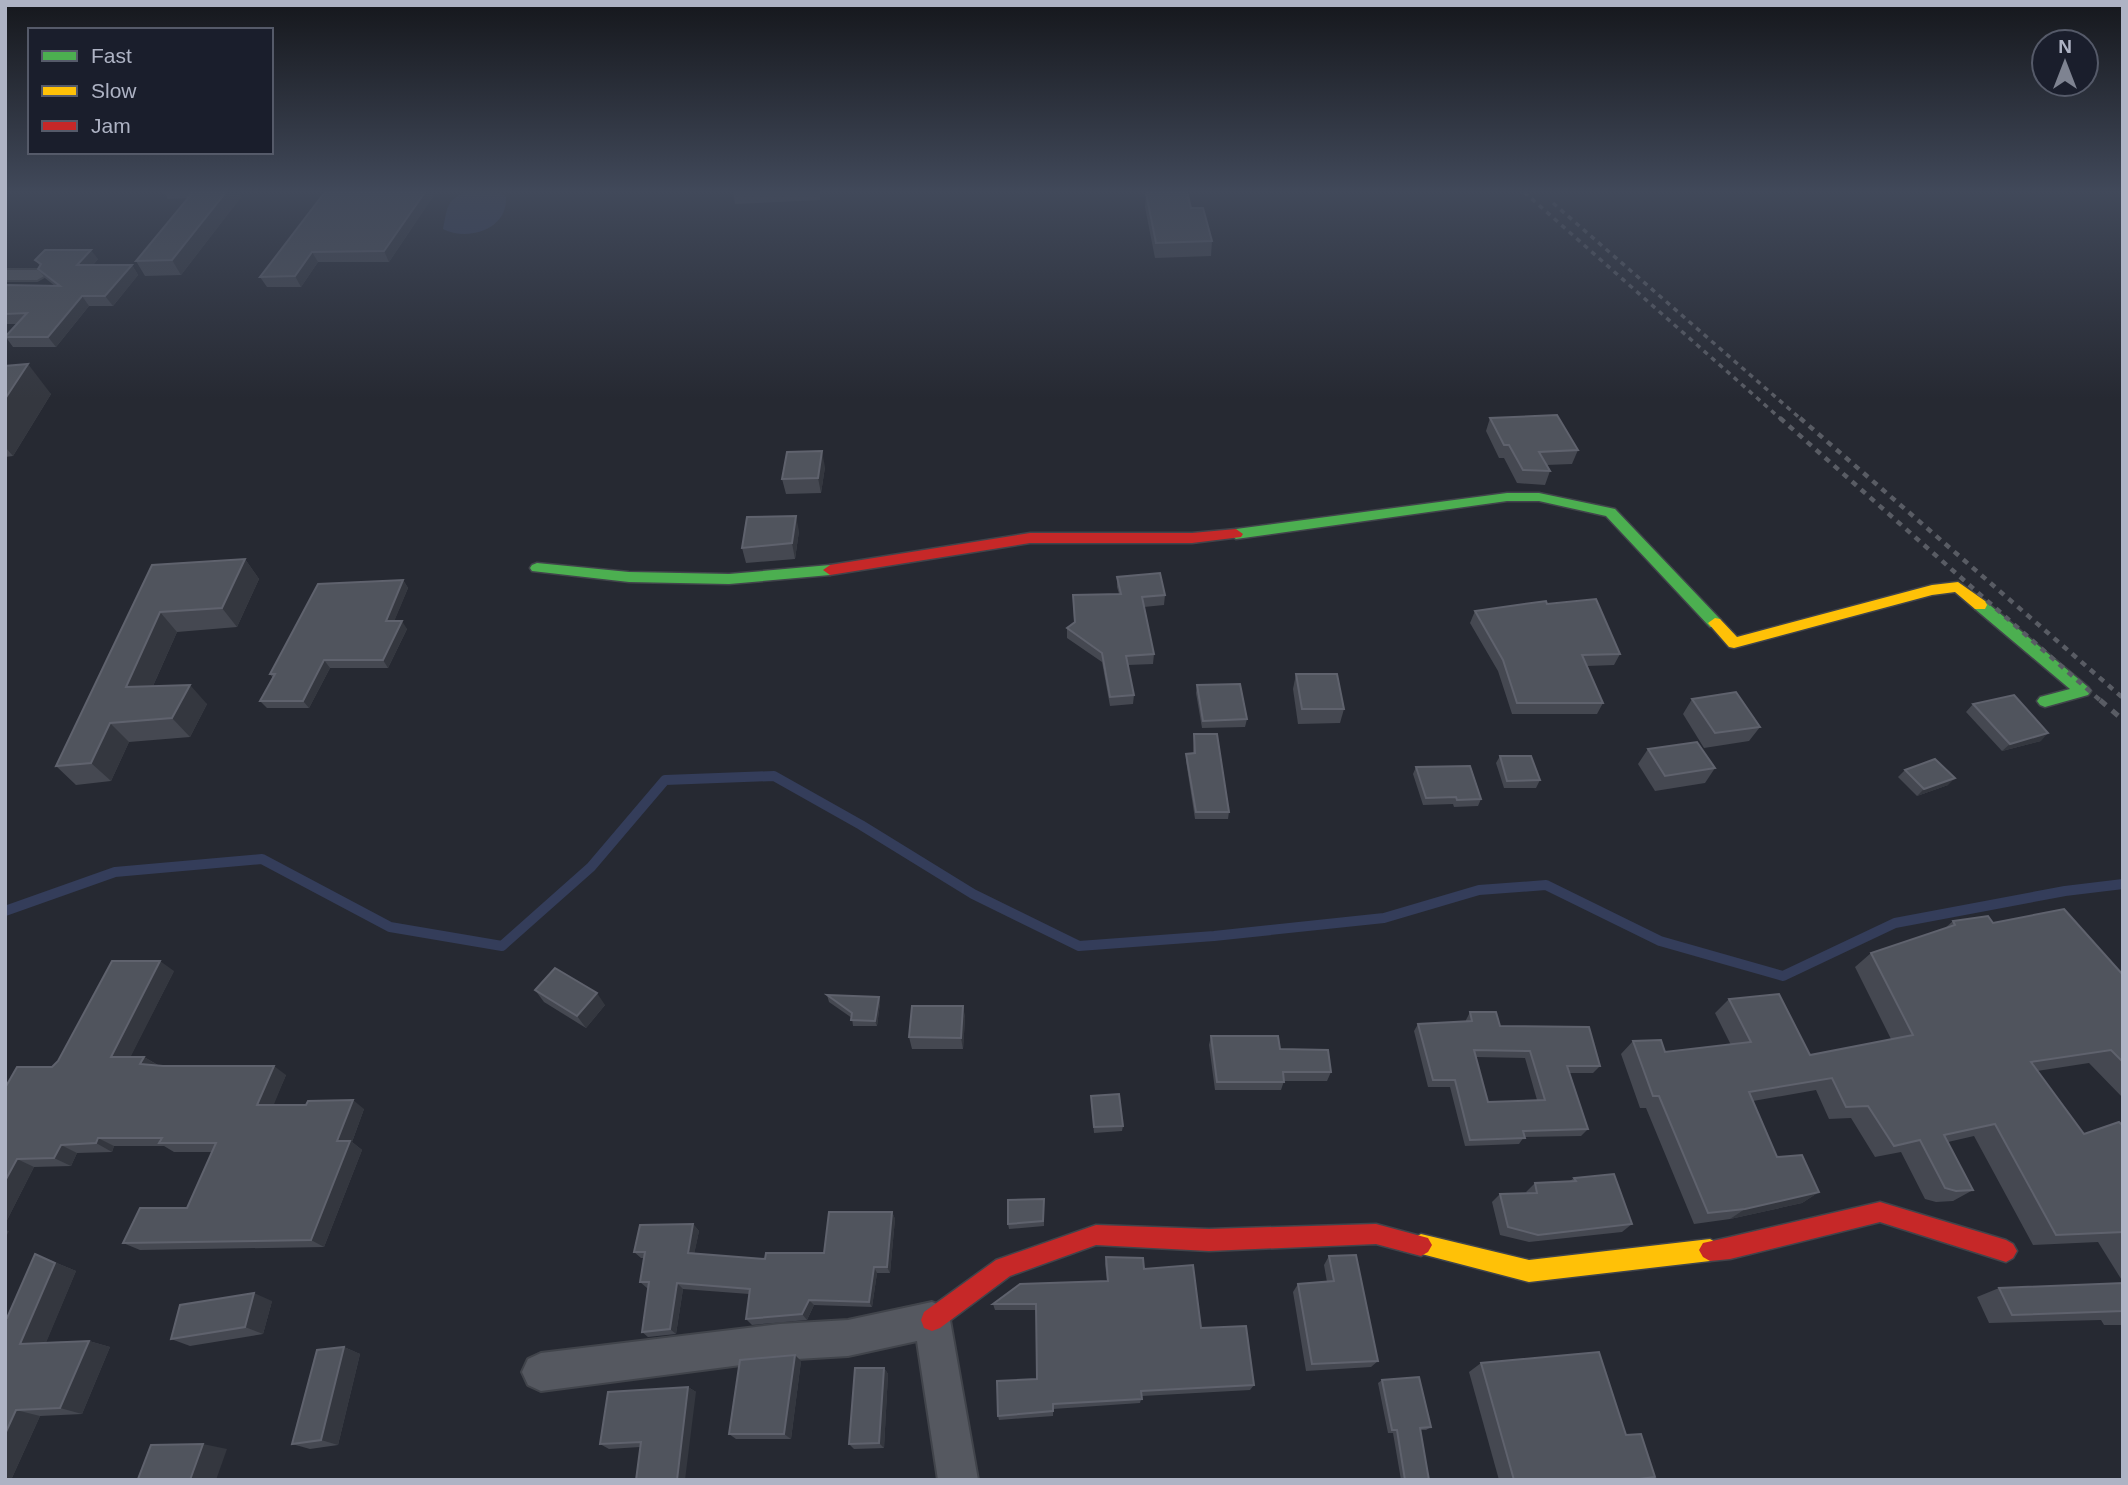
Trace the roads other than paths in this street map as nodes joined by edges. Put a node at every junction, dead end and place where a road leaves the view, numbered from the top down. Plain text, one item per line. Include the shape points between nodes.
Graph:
1 (5, 275) edge
2 (37, 275) edge
3 (537, 568) dead end
4 (2046, 701) dead end
5 (2006, 1251) dead end
6 (932, 1320) junction
7 (541, 1372) dead end
8 (958, 1480) edge

1 - 2 street
3 - 4 street via 629,577 729,579 843,569 1030,538 1192,538 1507,497 1539,497 1610,512 1734,643 1958,587 2083,691
5 - 6 street via 1880,1212 1730,1248 1529,1271 1376,1234 1209,1240 1096,1235 1004,1268
6 - 7 street via 848,1338 780,1342
6 - 8 street

